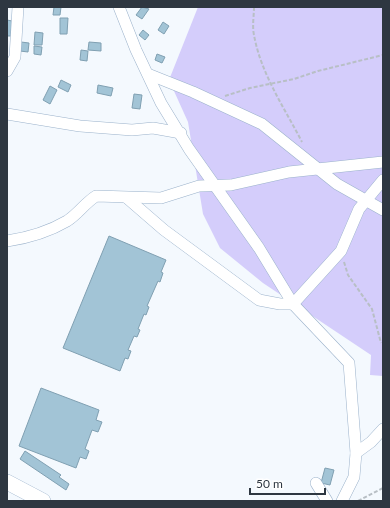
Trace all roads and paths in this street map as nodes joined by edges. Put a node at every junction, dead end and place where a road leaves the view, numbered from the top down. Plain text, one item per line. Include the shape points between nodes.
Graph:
1 (18, 7) edge
2 (119, 7) edge
3 (254, 7) edge
4 (383, 55) edge
5 (7, 71) edge
6 (148, 74) junction
7 (270, 84) junction
8 (214, 101) junction
9 (7, 114) edge
10 (181, 133) junction
11 (383, 162) edge
12 (314, 166) junction
13 (383, 180) edge
14 (214, 186) junction
15 (127, 198) junction
16 (365, 200) junction
17 (383, 210) edge
18 (7, 241) edge
19 (341, 251) junction
20 (293, 304) junction
21 (381, 343) dead end
22 (383, 429) edge
23 (356, 453) junction
24 (7, 482) edge
25 (316, 482) dead end
26 (383, 488) edge
27 (43, 501) edge
28 (327, 501) edge
29 (342, 501) edge
30 (358, 501) edge

1 - 5 street via 15,57
2 - 6 street
3 - 7 path via 253,34
4 - 7 path
6 - 8 street
6 - 10 street via 161,103
7 - 8 path
7 - 12 path
8 - 12 street via 262,124
9 - 10 street via 80,126 132,130 153,128
10 - 14 street
11 - 12 street
12 - 14 street via 231,185
12 - 16 street via 337,184
13 - 16 street
14 - 15 street via 199,186 161,198
14 - 20 street via 259,248
15 - 18 street via 96,196 68,220 54,227
15 - 20 street via 164,230 259,300
16 - 17 street
16 - 19 street
19 - 20 street
19 - 21 path via 348,276 372,309
20 - 23 street via 349,363
22 - 23 street
23 - 29 street via 354,477
24 - 27 main road
25 - 28 street
26 - 30 path

